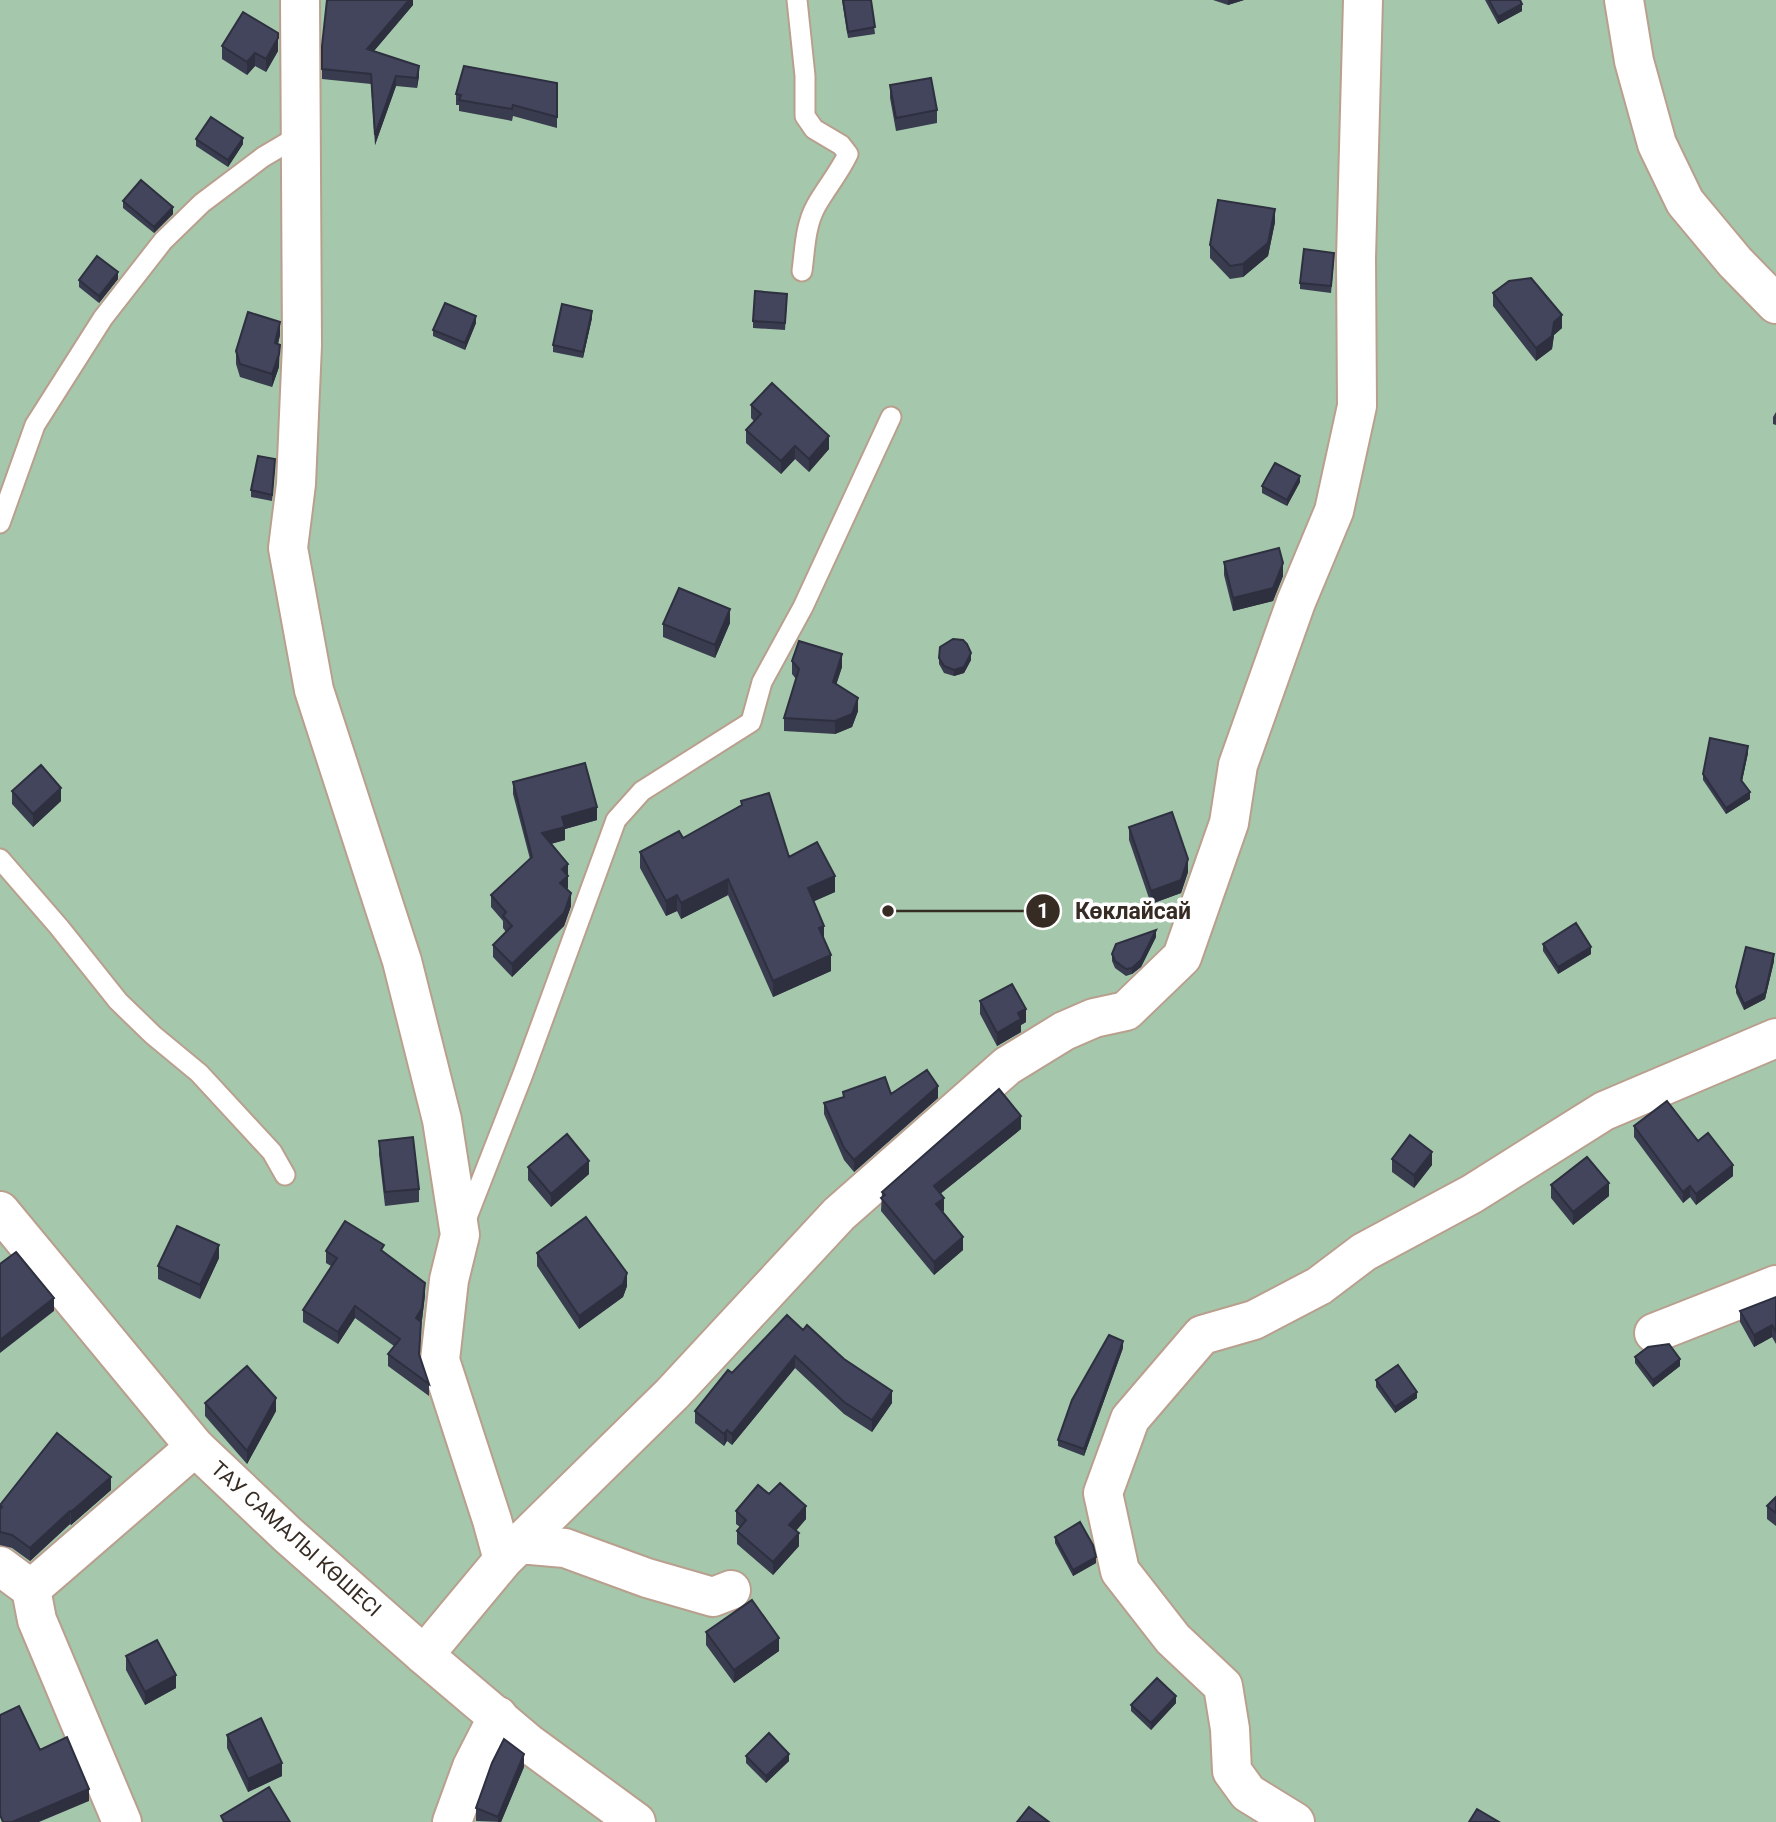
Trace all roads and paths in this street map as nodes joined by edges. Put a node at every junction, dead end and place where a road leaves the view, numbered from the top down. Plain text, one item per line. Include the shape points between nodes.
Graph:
1 (300, 0) edge
2 (797, 0) edge
3 (1363, 0) edge
4 (1624, 0) edge
5 (302, 134) junction
6 (802, 271) dead end
7 (1776, 304) edge
8 (891, 417) dead end
9 (0, 523) edge
10 (0, 859) edge
11 (1776, 1038) edge
12 (285, 1175) dead end
13 (0, 1211) edge
14 (460, 1236) junction
15 (1776, 1285) edge
16 (1654, 1333) dead end
17 (195, 1447) junction
18 (511, 1552) junction
19 (0, 1566) edge
20 (31, 1589) junction
21 (731, 1590) dead end
22 (424, 1655) junction
23 (498, 1716) junction
24 (122, 1822) edge
25 (453, 1822) edge
26 (636, 1822) edge
27 (1294, 1822) edge

1 - 5 street
2 - 6 lane via 805,116 814,129 848,154 807,228
3 - 18 street via 1357,406 1334,511 1238,765 1229,823 1182,957 1126,1011 1064,1031 1007,1066 878,1179 839,1214 672,1394
4 - 7 street via 1634,61 1657,144 1685,202
5 - 9 lane via 202,203 163,241 103,318 35,425
5 - 14 street via 302,345 296,484 288,548 314,690 402,961 442,1120
8 - 14 lane via 803,607 762,682 751,722 642,791 615,820
10 - 12 lane via 118,1001 209,1082 272,1152
11 - 27 street via 1604,1111 1472,1195 1364,1252 1319,1286 1254,1320 1202,1335 1130,1419 1103,1493 1119,1571 1172,1639 1223,1686 1232,1771 1248,1793
13 - 17 street, ТАУ САМАЛЫ КӨШЕСІ
14 - 18 street via 449,1280 440,1360 492,1520
15 - 16 street
17 - 20 street
17 - 22 street, ТАУ САМАЛЫ КӨШЕСІ
18 - 21 street via 565,1548 713,1597
18 - 22 street
19 - 20 street
20 - 24 street via 37,1620
22 - 23 street, ТАУ САМАЛЫ КӨШЕСІ
23 - 25 street via 472,1767
23 - 26 street, ТАУ САМАЛЫ КӨШЕСІ

